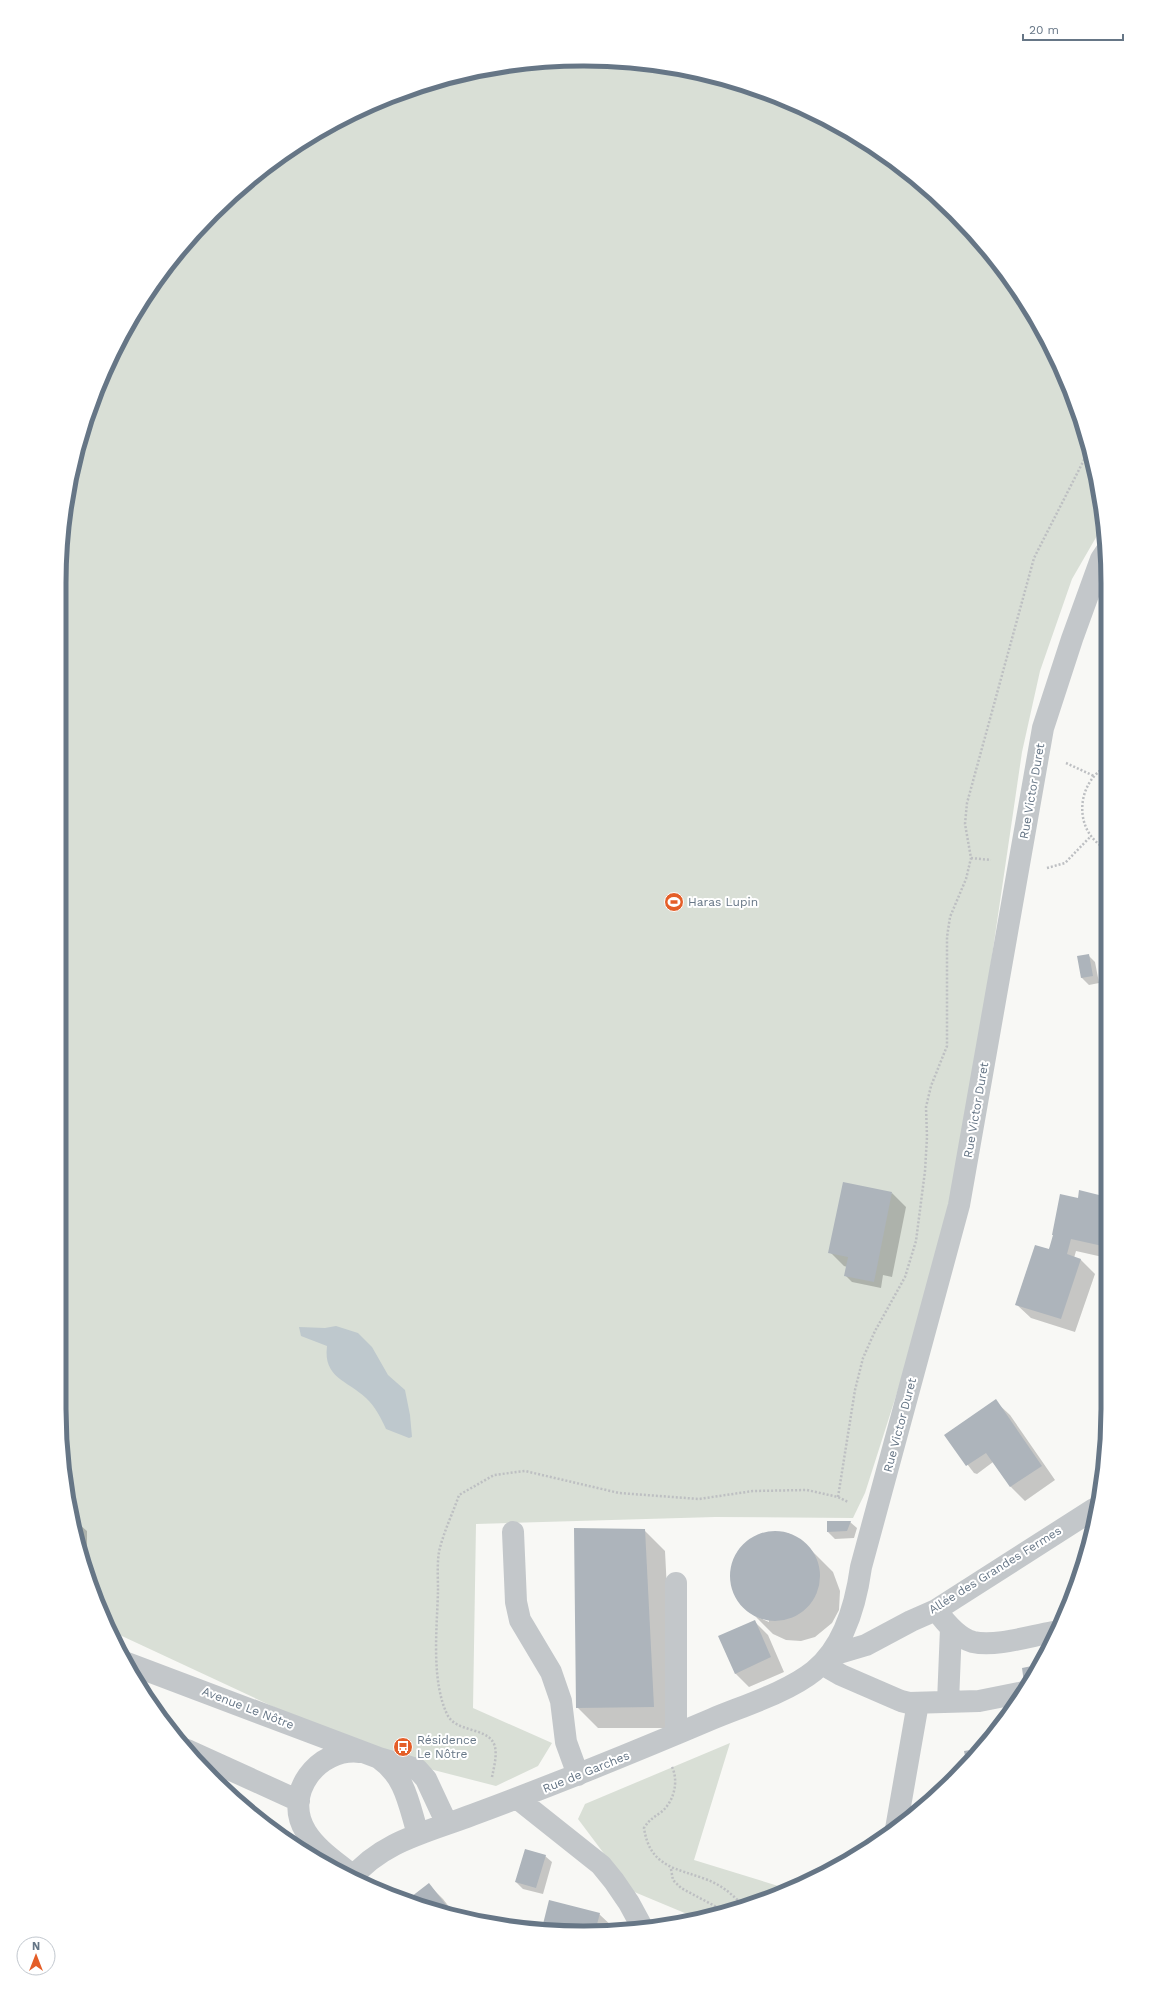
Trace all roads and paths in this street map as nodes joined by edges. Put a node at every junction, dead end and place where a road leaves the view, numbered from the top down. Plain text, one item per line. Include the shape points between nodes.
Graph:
1 (1085, 458) edge
2 (1100, 561) edge
3 (1101, 769) edge
4 (1091, 836) junction
5 (1101, 844) edge
6 (1019, 864) junction
7 (1091, 1510) edge
8 (513, 1532) dead end
9 (676, 1583) dead end
10 (936, 1610) junction
11 (951, 1628) junction
12 (1050, 1632) edge
13 (825, 1660) junction
14 (134, 1666) edge
15 (1015, 1694) edge
16 (948, 1702) junction
17 (918, 1703) junction
18 (668, 1738) junction
19 (200, 1756) edge
20 (374, 1756) junction
21 (578, 1775) junction
22 (299, 1802) junction
23 (508, 1802) junction
24 (898, 1820) edge
25 (448, 1824) junction
26 (418, 1834) junction
27 (300, 1839) edge
28 (336, 1863) edge
29 (670, 1868) junction
30 (356, 1873) edge
31 (739, 1902) edge
32 (718, 1908) edge
33 (640, 1923) edge

1 - 23 path via 1034,558 967,803 965,824 971,858 966,879 950,917 947,937 947,1046 931,1086 926,1107 925,1171 916,1241 905,1277 863,1358 855,1390 838,1497 807,1490 753,1491 699,1499 619,1493 525,1471 494,1475 459,1495 439,1552 437,1633 440,1692 448,1716 460,1727 480,1733 491,1740 495,1746 492,1781
2 - 6 street, Rue Victor Duret via 1044,728
3 - 4 path via 1090,779 1081,807 1083,822
4 - 5 path
4 - 6 path via 1065,862 1050,868
6 - 13 street, Rue Victor Duret via 959,1205 861,1567 855,1604 848,1624
7 - 10 street, Allée des Grandes Fermes
8 - 21 street via 516,1602 520,1620 551,1672 561,1701 566,1742
9 - 18 street
10 - 11 street
10 - 13 street, Allée des Grandes Fermes via 866,1645
11 - 12 street via 972,1641 989,1643
11 - 16 street
13 - 17 street via 841,1675 901,1701
13 - 18 street, Rue de Garches via 815,1671 788,1687
14 - 20 street, Avenue Le Nôtre
15 - 16 street via 980,1701
16 - 17 street
17 - 24 street
18 - 21 street, Rue de Garches
18 - 29 path via 676,1785 661,1813 650,1819 644,1828 651,1850
19 - 22 street
20 - 22 street, Avenue Le Nôtre via 347,1752 328,1757 312,1770 306,1779
20 - 25 street, Avenue Le Nôtre via 417,1769 426,1779
20 - 26 street, Avenue Le Nôtre via 396,1772 402,1782
21 - 23 street, Rue de Garches
22 - 27 street, Avenue Le Nôtre
23 - 25 street, Rue de Garches
23 - 33 street via 601,1865
25 - 26 street, Rue de Garches
26 - 30 street, Rue de Garches via 400,1841 366,1862
27 - 28 street, Avenue Le Nôtre via 317,1845
29 - 31 path via 710,1880
29 - 32 path via 673,1880 682,1888

